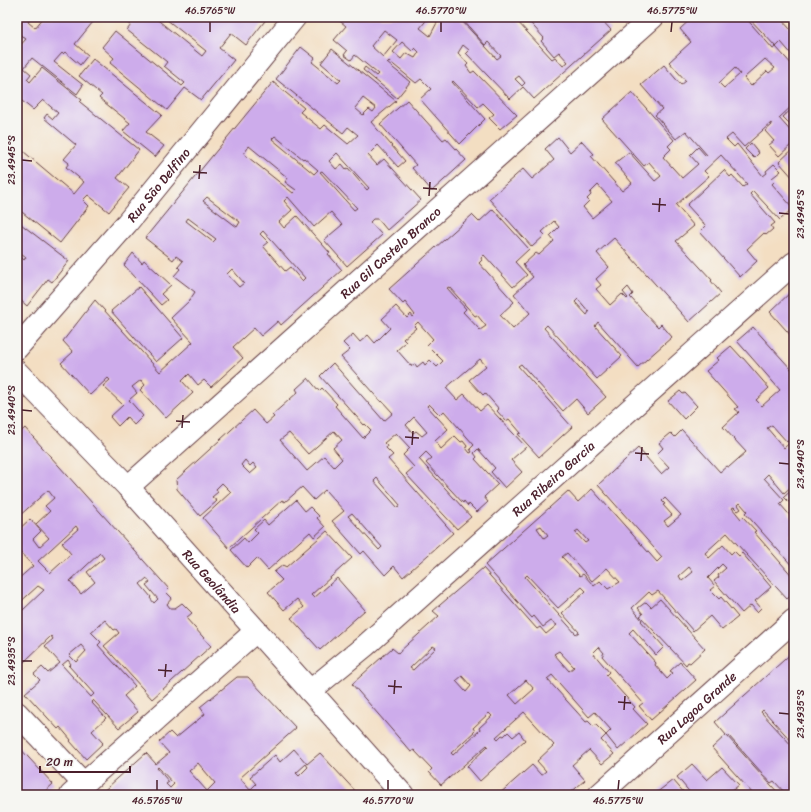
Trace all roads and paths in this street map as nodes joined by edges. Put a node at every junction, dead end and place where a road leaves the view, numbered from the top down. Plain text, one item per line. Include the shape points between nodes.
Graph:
1 (295, 17) edge
2 (653, 17) edge
3 (794, 263) edge
4 (17, 348) edge
5 (17, 372) edge
6 (128, 487) junction
7 (794, 620) edge
8 (256, 631) junction
9 (310, 691) junction
10 (17, 713) edge
11 (77, 789) edge
12 (403, 795) edge
13 (600, 795) edge

1 - 4 street, Rua São Delfino via 127,223
2 - 6 street, Rua Gil Castelo Branco
3 - 9 street, Rua Ribeiro Garcia via 365,646
5 - 6 street, Rua Geolândia
6 - 8 street, Rua Geolândia
7 - 13 street, Rua Lagoa Grande
8 - 9 street, Rua Geolândia
8 - 11 street
9 - 12 street, Rua Geolândia
10 - 11 street

